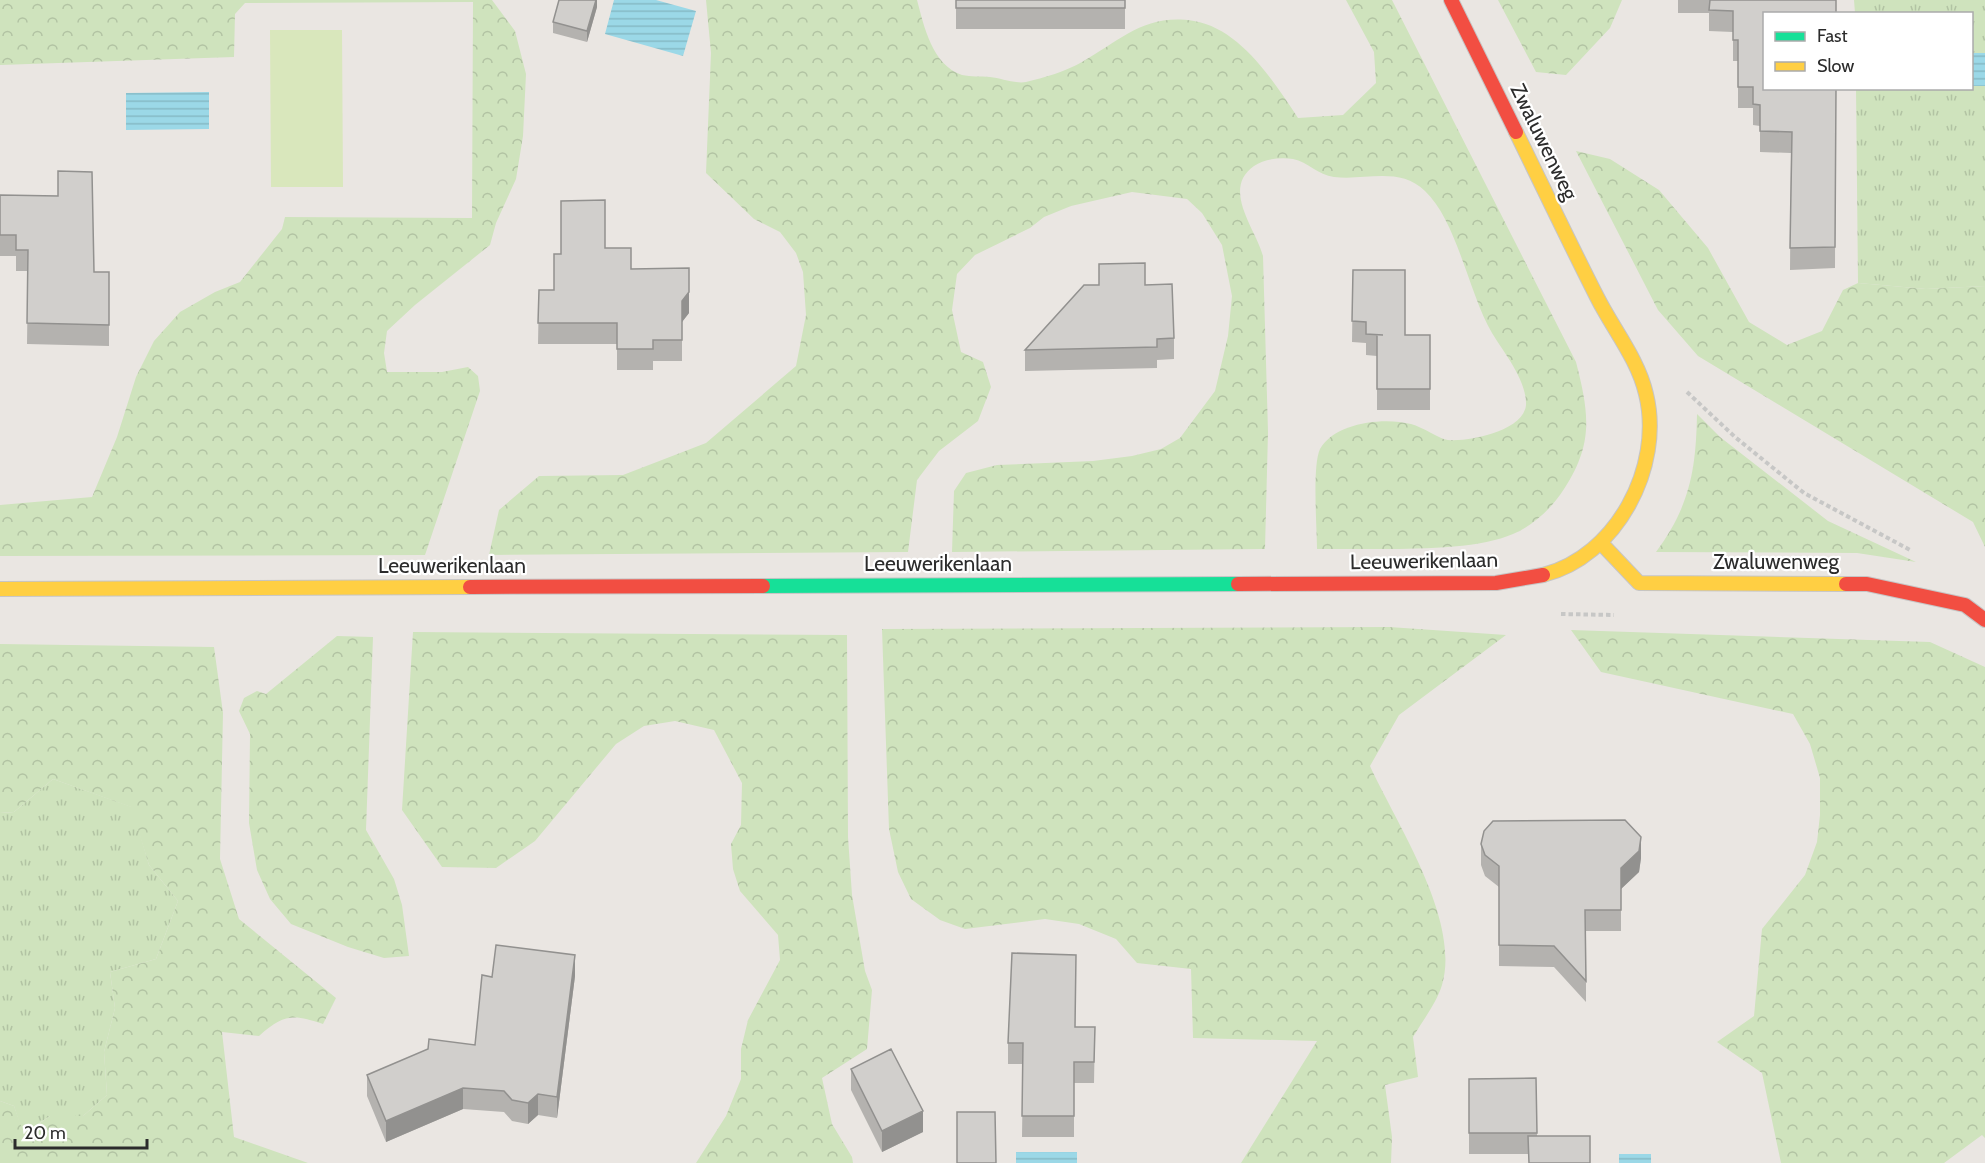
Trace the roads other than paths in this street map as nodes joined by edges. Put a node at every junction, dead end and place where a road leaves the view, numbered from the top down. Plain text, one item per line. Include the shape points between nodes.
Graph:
1 (1451, 0) edge
2 (1599, 302) joint
3 (1601, 543) junction
4 (0, 589) edge
5 (1985, 620) edge

1 - 2 street, Zwaluwenweg
2 - 3 street, Leeuwerikenlaan via 1645,387 1650,434 1646,460 1627,507
3 - 4 street, Leeuwerikenlaan via 1573,565 1547,576 1496,583
3 - 5 street, Zwaluwenweg via 1639,583 1867,584 1965,605

